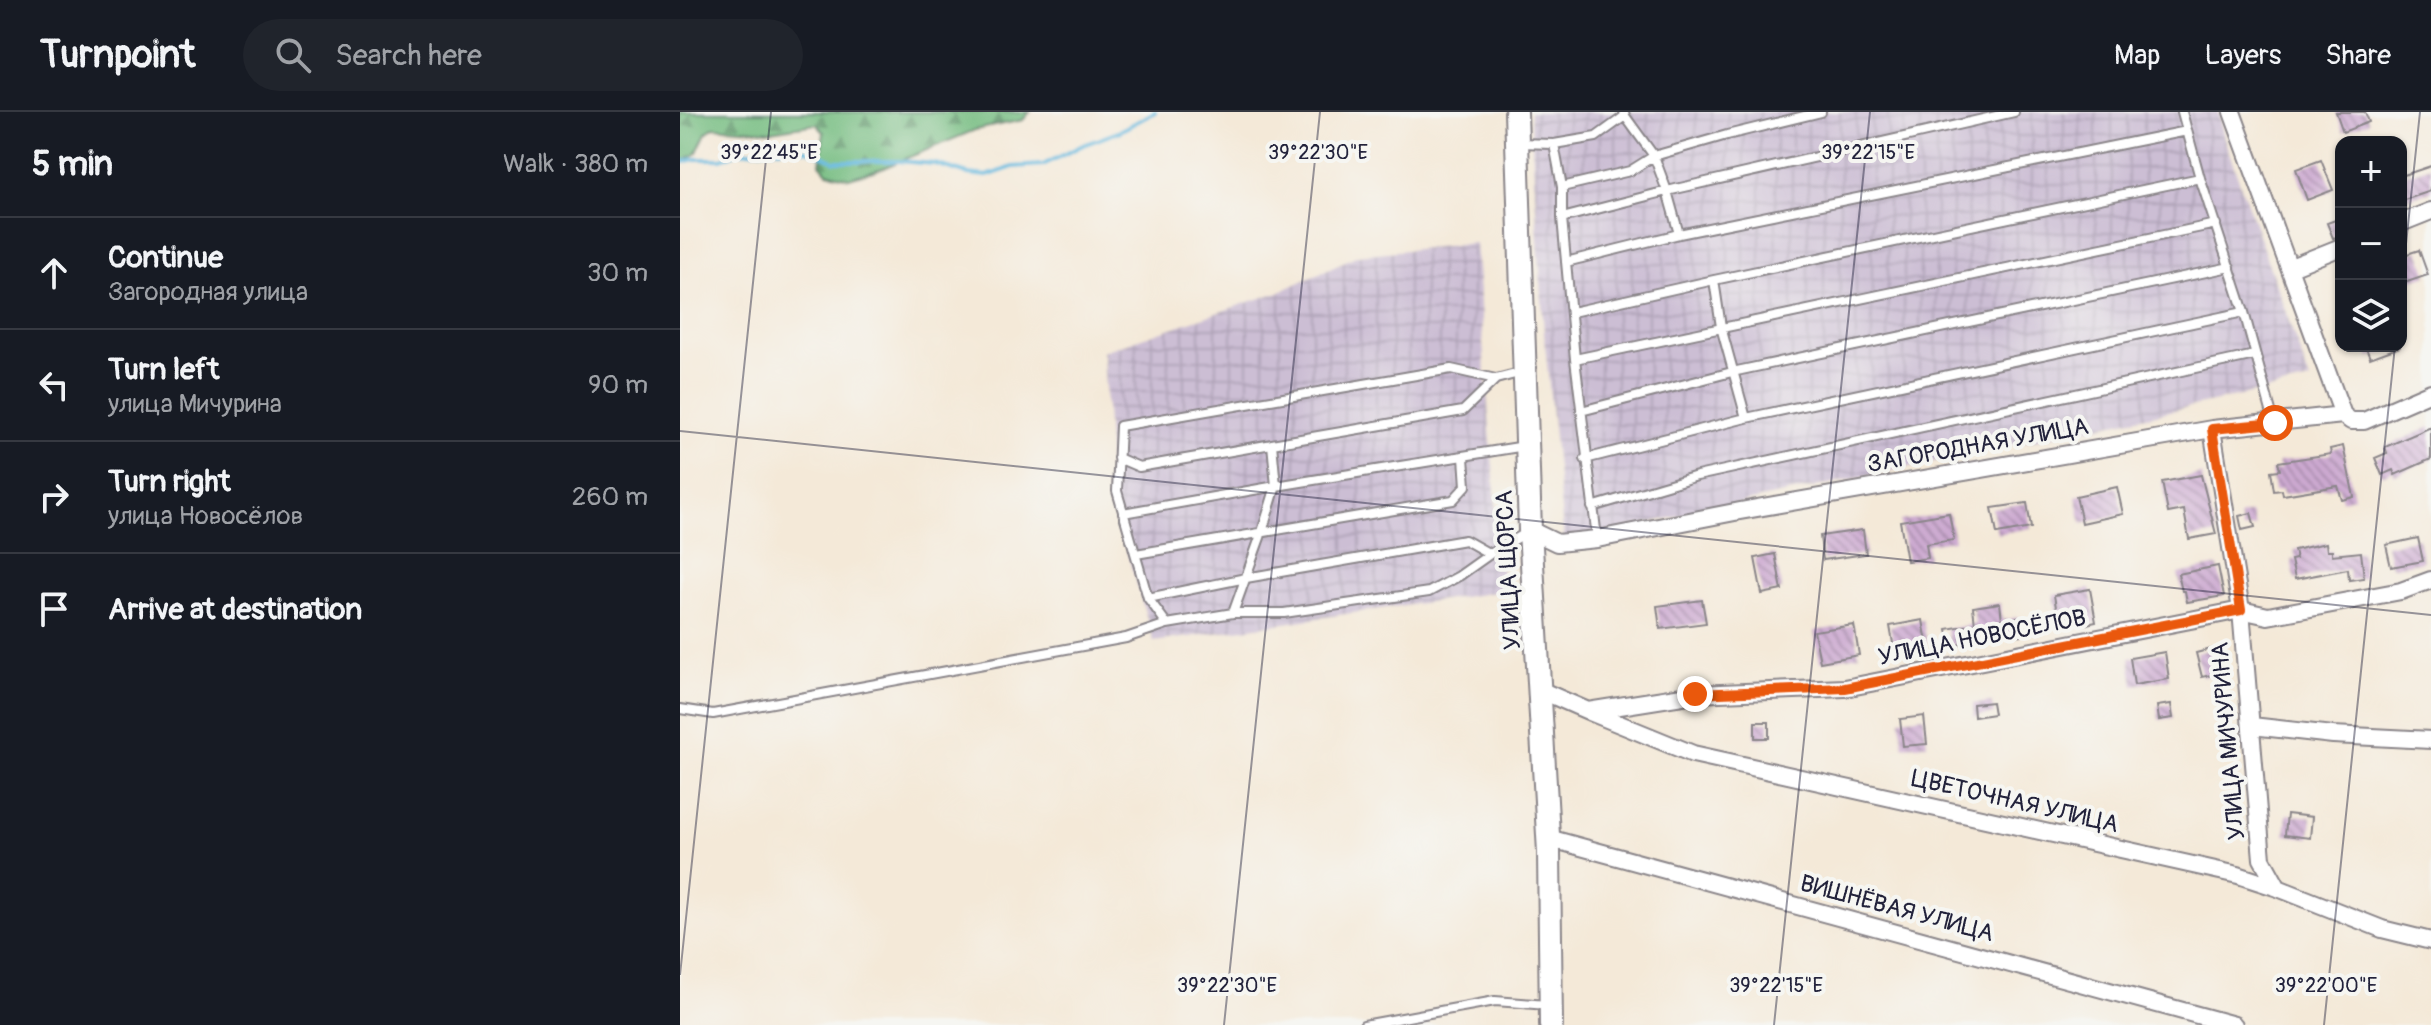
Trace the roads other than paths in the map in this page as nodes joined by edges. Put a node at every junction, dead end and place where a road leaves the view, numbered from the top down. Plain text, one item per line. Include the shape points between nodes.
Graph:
1 (1516, 112) edge
2 (1821, 112) edge
3 (2014, 112) edge
4 (2182, 112) edge
5 (2232, 112) edge
6 (1624, 114) edge
7 (2187, 131) junction
8 (1518, 143) junction
9 (1554, 144) junction
10 (1654, 156) junction
11 (2200, 178) junction
12 (1562, 187) junction
13 (1667, 191) junction
14 (2431, 211) edge
15 (1562, 218) junction
16 (2407, 221) edge
17 (2216, 224) junction
18 (1679, 234) junction
19 (2335, 249) edge
20 (1566, 262) junction
21 (2230, 267) junction
22 (2291, 267) junction
23 (1714, 280) junction
24 (1572, 312) junction
25 (2244, 312) junction
26 (1721, 327) junction
27 (2255, 355) junction
28 (1575, 359) junction
29 (1526, 371) junction
30 (1732, 372) junction
31 (1496, 379) junction
32 (2431, 392) edge
33 (1581, 411) junction
34 (2343, 415) junction
35 (1746, 418) junction
36 (2275, 423) junction
37 (2212, 429) junction
38 (1272, 444) junction
39 (1528, 445) junction
40 (1464, 457) junction
41 (1118, 458) junction
42 (1585, 459) junction
43 (1276, 486) junction
44 (1592, 507) junction
45 (1123, 513) junction
46 (1530, 530) junction
47 (1262, 532) junction
48 (1597, 539) junction
49 (1136, 554) junction
50 (1490, 554) junction
51 (1246, 578) junction
52 (2431, 580) edge
53 (1148, 598) junction
54 (2241, 610) junction
55 (1233, 613) junction
56 (1167, 624) junction
57 (1540, 690) junction
58 (680, 709) edge
59 (1588, 711) junction
60 (2252, 726) junction
61 (2431, 740) edge
62 (1548, 838) junction
63 (2262, 859) junction
64 (2238, 875) junction
65 (2278, 888) junction
66 (2431, 941) edge
67 (1551, 1015) edge
68 (2227, 1024) edge
69 (1364, 1025) edge

1 - 8 street, УЛИЦА ЩОРСА
2 - 10 lane
3 - 13 lane
4 - 7 lane
5 - 22 street
6 - 9 lane via 1596,137
6 - 10 lane
7 - 11 lane
7 - 18 lane
8 - 9 lane
8 - 29 street, УЛИЦА ЩОРСА
9 - 12 lane
10 - 12 lane via 1630,171
10 - 13 lane
11 - 17 lane
11 - 23 lane
12 - 15 lane
13 - 15 lane
13 - 18 lane
14 - 16 street
15 - 20 lane
17 - 21 lane
17 - 26 lane
18 - 20 lane
19 - 22 street
20 - 24 lane
21 - 25 lane
21 - 30 lane
22 - 34 street
23 - 24 lane
23 - 26 lane
24 - 28 lane
25 - 27 lane
25 - 35 lane
26 - 28 lane
26 - 30 lane
27 - 36 lane
27 - 44 lane via 1697,476
28 - 33 lane
29 - 31 lane
29 - 39 street, УЛИЦА ЩОРСА
30 - 33 lane
30 - 35 lane
31 - 38 lane via 1463,411
31 - 41 lane via 1451,369 1120,426
32 - 34 street, ЗАГОРОДНАЯ УЛИЦА via 2364,421
33 - 42 lane
34 - 36 street, ЗАГОРОДНАЯ УЛИЦА
35 - 42 lane
36 - 37 street, ЗАГОРОДНАЯ УЛИЦА
37 - 48 street, ЗАГОРОДНАЯ УЛИЦА
37 - 54 street, УЛИЦА МИЧУРИНА
38 - 41 lane via 1139,467
38 - 43 lane
39 - 40 lane
39 - 46 street, УЛИЦА ЩОРСА
40 - 43 lane
40 - 47 lane via 1466,486 1453,500
41 - 45 lane
42 - 44 lane
43 - 45 lane
43 - 47 lane
44 - 48 lane
45 - 49 lane
46 - 48 street, ЗАГОРОДНАЯ УЛИЦА via 1557,543
46 - 50 lane
46 - 57 street, УЛИЦА ЩОРСА
47 - 49 lane
47 - 51 lane
49 - 53 lane
50 - 51 lane via 1465,540
50 - 55 lane via 1429,592 1284,613
51 - 53 lane
51 - 55 lane
52 - 54 street, УЛИЦА НОВОСЁЛОВ via 2401,591 2268,616
53 - 56 lane
54 - 59 street, УЛИЦА НОВОСЁЛОВ via 1845,688 1695,694
54 - 60 street, УЛИЦА МИЧУРИНА
55 - 56 lane
56 - 58 lane via 1126,638 713,714
57 - 59 street
57 - 62 street, УЛИЦА ЩОРСА
59 - 64 street, ЦВЕТОЧНАЯ УЛИЦА via 1693,754
60 - 61 street
60 - 63 street, УЛИЦА МИЧУРИНА
62 - 67 street, УЛИЦА ЩОРСА
62 - 68 street, ВИШНЁВАЯ УЛИЦА
63 - 64 street, УЛИЦА МИЧУРИНА
63 - 65 street, УЛИЦА МИЧУРИНА
64 - 65 street, ЦВЕТОЧНАЯ УЛИЦА
65 - 66 street, ЦВЕТОЧНАЯ УЛИЦА via 2382,929
67 - 69 lane via 1495,1001

